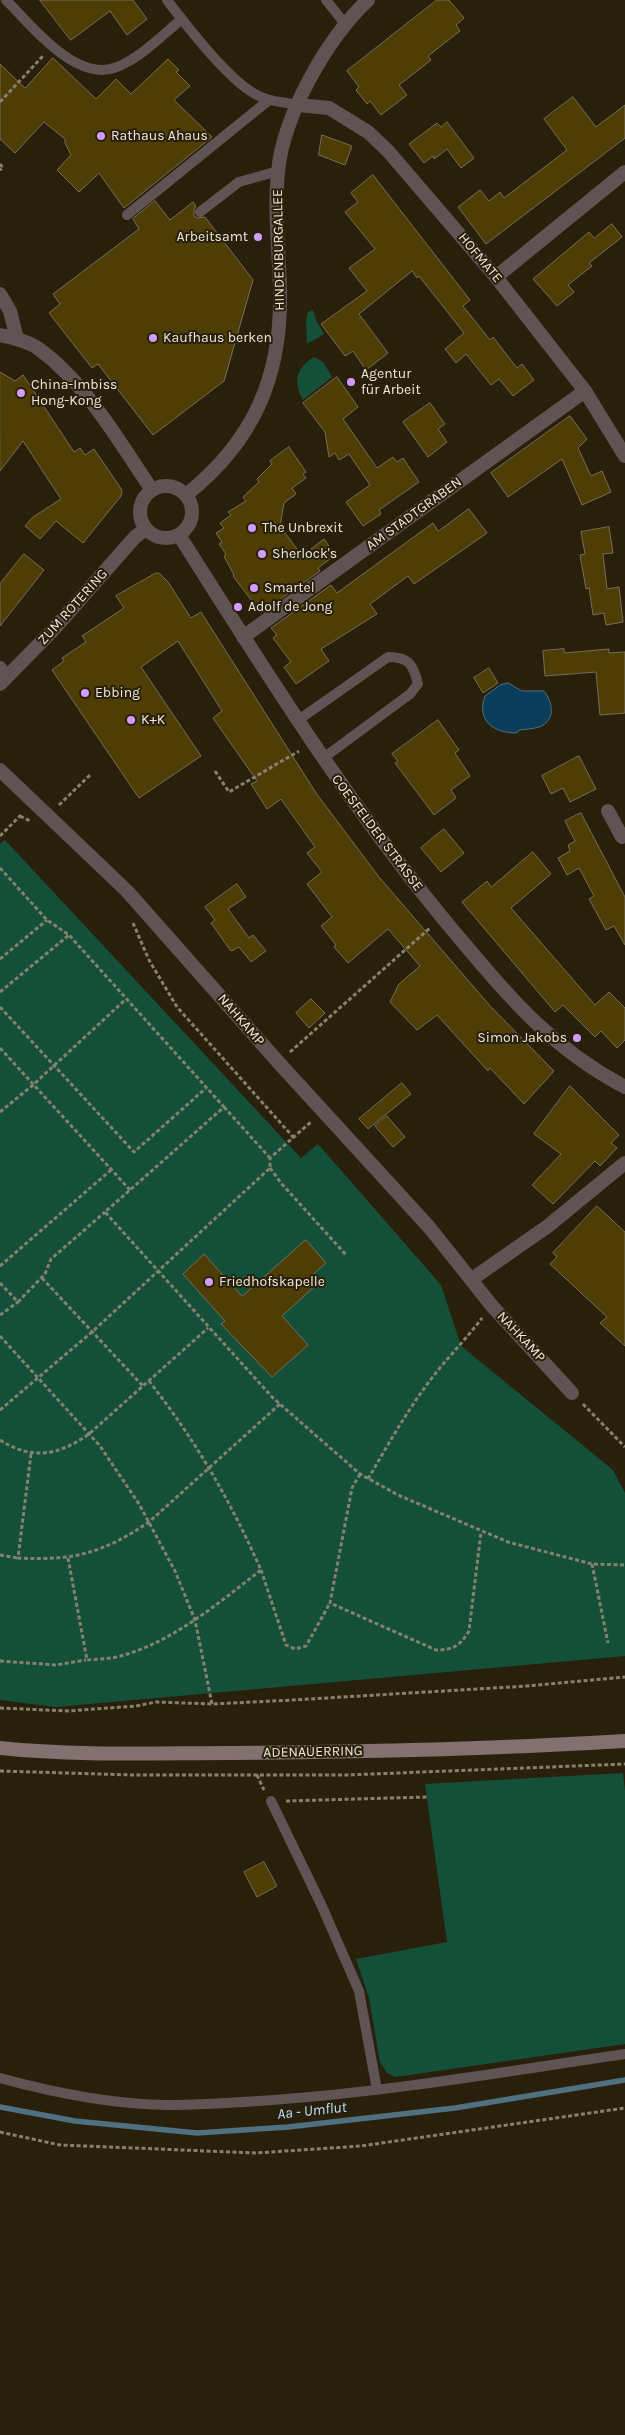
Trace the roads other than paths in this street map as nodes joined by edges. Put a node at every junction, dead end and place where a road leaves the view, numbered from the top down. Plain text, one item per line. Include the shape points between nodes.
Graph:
1 (6, 0) edge
2 (166, 0) edge
3 (326, 0) edge
4 (368, 0) edge
5 (182, 19) junction
6 (345, 24) junction
7 (269, 100) junction
8 (298, 105) junction
9 (278, 171) junction
10 (625, 172) edge
11 (200, 212) dead end
12 (127, 215) dead end
13 (496, 277) junction
14 (0, 294) edge
15 (0, 335) edge
16 (17, 339) junction
17 (585, 391) junction
18 (625, 456) edge
19 (152, 490) junction
20 (186, 495) junction
21 (146, 530) junction
22 (179, 535) junction
23 (243, 637) junction
24 (2, 676) edge
25 (297, 721) junction
26 (322, 759) junction
27 (0, 770) edge
28 (608, 811) dead end
29 (624, 838) edge
30 (625, 1087) edge
31 (625, 1163) edge
32 (472, 1280) junction
33 (572, 1393) road end
34 (625, 1741) edge
35 (0, 1748) edge
36 (271, 1802) road end
37 (625, 2054) edge
38 (0, 2078) edge
39 (377, 2090) junction

1 - 5 lane via 62,56 92,68 112,68 136,57
2 - 5 lane
3 - 6 lane
4 - 6 street, HINDENBURGALLEE
5 - 7 lane via 238,82
6 - 8 street, HINDENBURGALLEE via 326,49
7 - 8 lane
7 - 12 lane
8 - 9 street, HINDENBURGALLEE via 285,138
8 - 13 street, HOFMATE via 329,108 368,132
9 - 11 lane via 239,182
9 - 20 street, HINDENBURGALLEE via 280,321 269,384 259,409 239,438 202,482
10 - 13 street
13 - 17 street, HOFMATE
14 - 16 street via 10,311
15 - 16 street
16 - 19 street via 39,349 72,380
17 - 18 street, HOFMATE
17 - 23 street, AM STADTGRABEN
19 - 20 street via 173,486
19 - 21 street via 141,503 139,513
20 - 22 street via 192,507 192,517 189,526
21 - 22 street via 164,539
21 - 24 street, ZUM ROTERING via 135,538 53,630
22 - 23 street, COESFELDER STRASSE
23 - 25 street, COESFELDER STRASSE
25 - 26 street, COESFELDER STRASSE
25 - 26 lane via 388,657 400,657 414,667 418,684 410,694
26 - 30 street, COESFELDER STRASSE via 393,856 501,987 568,1052
27 - 32 street, NAHKAMP via 127,891 278,1063 429,1227
28 - 29 street
31 - 32 street via 548,1226
32 - 33 street, NAHKAMP
34 - 35 main road, ADENAUERRING via 286,1753 155,1754
36 - 39 lane via 359,1991
37 - 39 lane
38 - 39 lane via 64,2094 166,2105 329,2096

